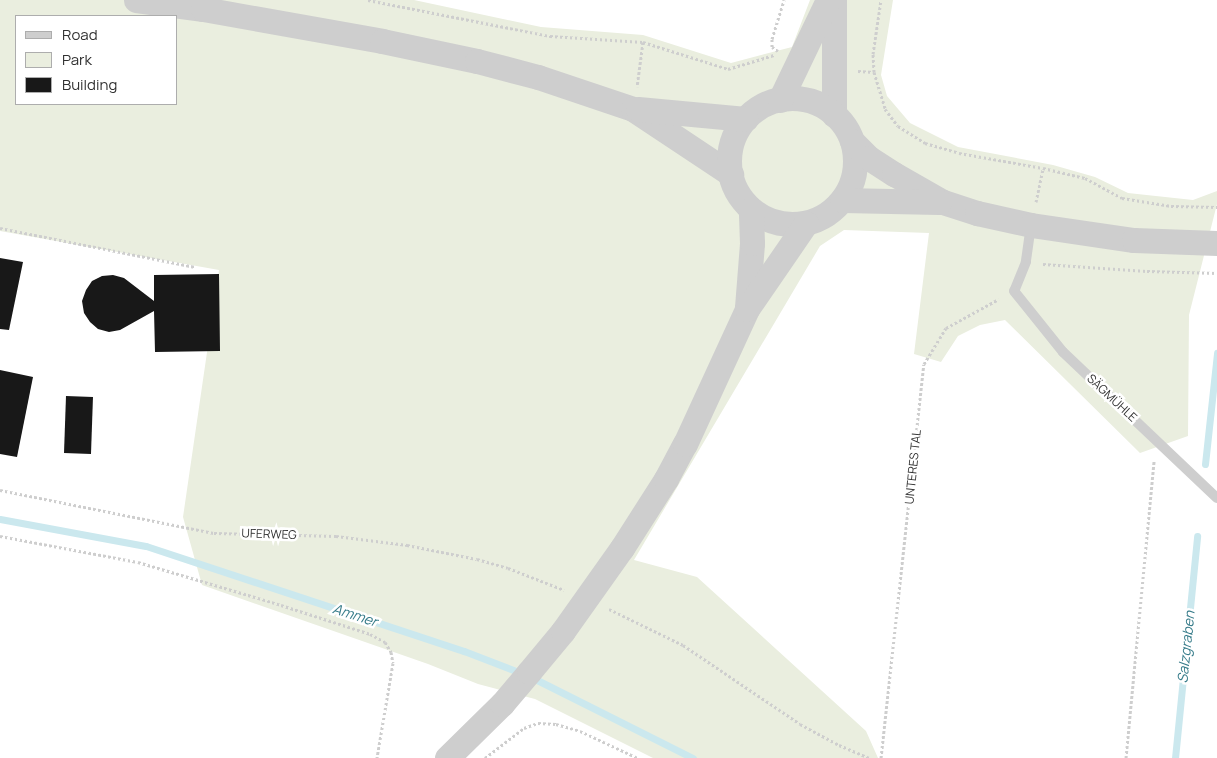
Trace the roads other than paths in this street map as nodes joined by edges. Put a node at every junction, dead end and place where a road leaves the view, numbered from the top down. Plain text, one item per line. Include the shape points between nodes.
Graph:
1 (136, 0) edge
2 (828, 0) edge
3 (834, 0) edge
4 (780, 100) junction
5 (633, 109) junction
6 (834, 115) junction
7 (746, 119) junction
8 (852, 141) junction
9 (731, 174) junction
10 (842, 200) junction
11 (943, 202) junction
12 (751, 209) junction
13 (806, 222) junction
14 (1031, 225) junction
15 (1217, 243) edge
16 (747, 309) junction
17 (1217, 498) edge
18 (447, 758) edge

1 - 5 street via 293,24 445,54 538,77
2 - 4 street
3 - 6 street
4 - 6 street via 814,103
4 - 7 street via 762,107
5 - 7 street
5 - 9 street
6 - 8 street via 842,122
7 - 9 street via 732,144
8 - 10 street via 854,172
8 - 11 street via 869,158
9 - 12 street via 742,199
10 - 11 street
10 - 13 street via 826,214
11 - 14 street
12 - 13 street via 777,222
12 - 16 street
13 - 16 street
14 - 15 street via 1134,240
14 - 17 lane, SÄGMÜHLE via 1026,262 1014,292 1063,352
16 - 18 street via 702,410 666,479 595,590 502,704

